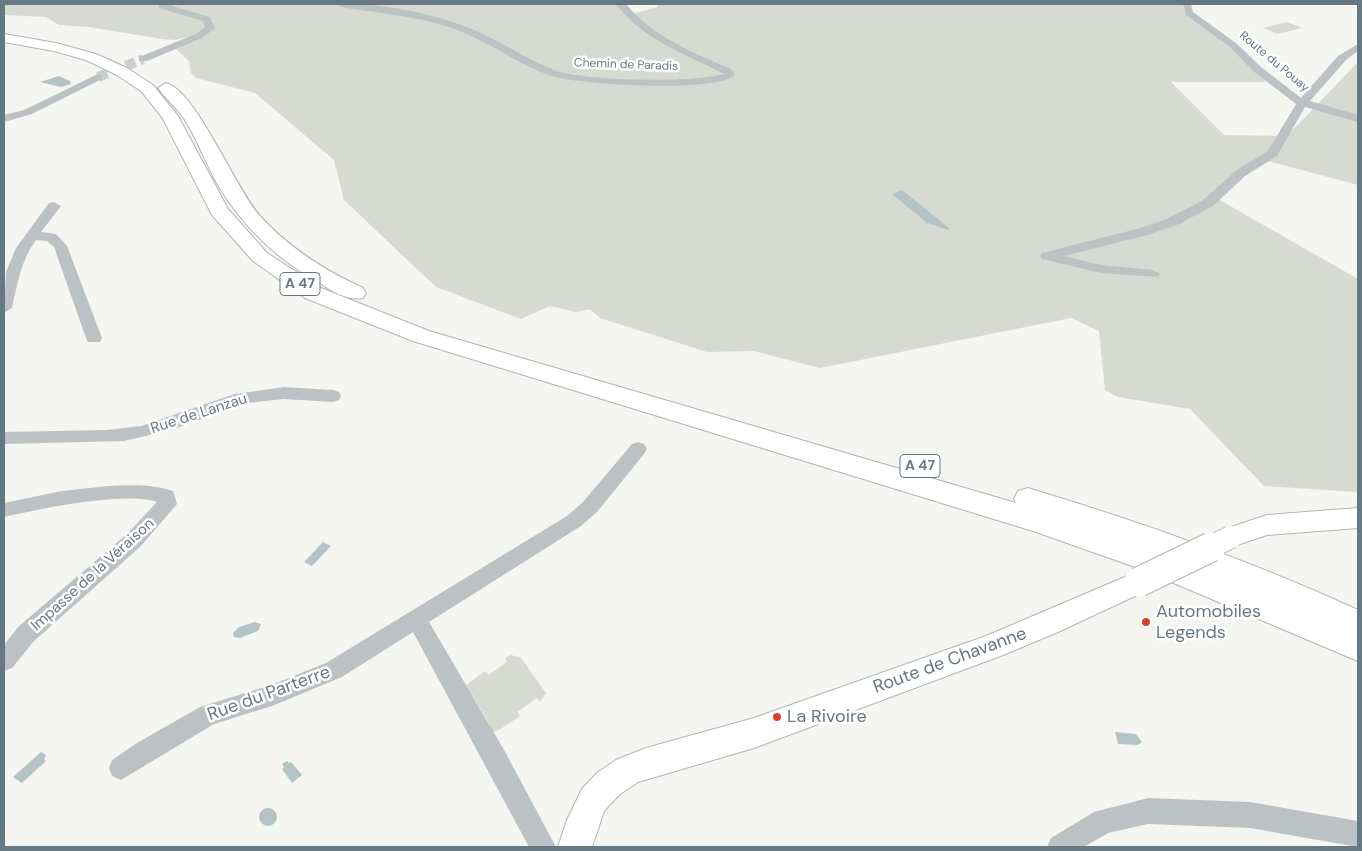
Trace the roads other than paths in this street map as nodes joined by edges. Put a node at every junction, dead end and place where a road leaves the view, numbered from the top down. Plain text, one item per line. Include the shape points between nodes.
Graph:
1 (170, 4) edge
2 (341, 4) edge
3 (621, 4) edge
4 (1187, 4) edge
5 (4, 32) edge
6 (4, 38) edge
7 (1358, 47) edge
8 (143, 59) tunnel mouth
9 (98, 77) tunnel mouth
10 (1304, 104) junction
11 (4, 119) edge
12 (1358, 119) edge
13 (54, 206) dead end
14 (32, 236) junction
15 (1153, 274) dead end
16 (4, 308) edge
17 (94, 338) dead end
18 (333, 396) dead end
19 (4, 438) edge
20 (638, 449) dead end
21 (4, 510) edge
22 (1358, 518) edge
23 (417, 620) junction
24 (1358, 625) edge
25 (1358, 648) edge
26 (4, 662) edge
27 (121, 768) dead end
28 (1358, 834) edge
29 (542, 847) edge
30 (575, 847) edge
31 (1060, 847) edge

1 - 8 street via 162,6 207,19 210,28 200,36
2 - 3 street, Chemin de Paradis via 455,26 525,62 566,77 691,81 718,80 730,75 727,70 655,35 629,15
4 - 10 street, Route du Pouay via 1189,13 1233,45 1277,86
5 - 24 highway, A 47 via 84,48 119,60 160,83 188,112 238,203 266,236 328,280 367,299 435,324 873,452 1115,527 1226,567
6 - 25 highway, A 47 via 91,57 147,88 170,116 219,211 260,257 313,293 421,336 1039,521 1149,559
7 - 10 street via 1342,58
9 - 11 street via 28,112
10 - 12 street, Route du Pouay
10 - 15 street via 1299,107 1273,153 1241,173 1208,203 1146,231 1047,256 1101,269
13 - 14 street
14 - 16 street via 13,272
14 - 17 street via 51,237 60,246
18 - 19 street, Rue de Lanzau via 290,391 263,394 234,400 174,423 111,436
20 - 23 street, Rue du Parterre via 590,507 574,520
21 - 26 street, Impasse de la Véraison via 135,492 166,496 167,504 134,540 26,634
22 - 30 main road, Route de Chavanne, bridge via 1274,524 1248,530 1048,624 984,649 754,733 627,770 593,800
23 - 27 street, Rue du Parterre via 334,670 272,695 208,714
23 - 29 street
28 - 31 street via 1250,815 1148,811 1104,821

